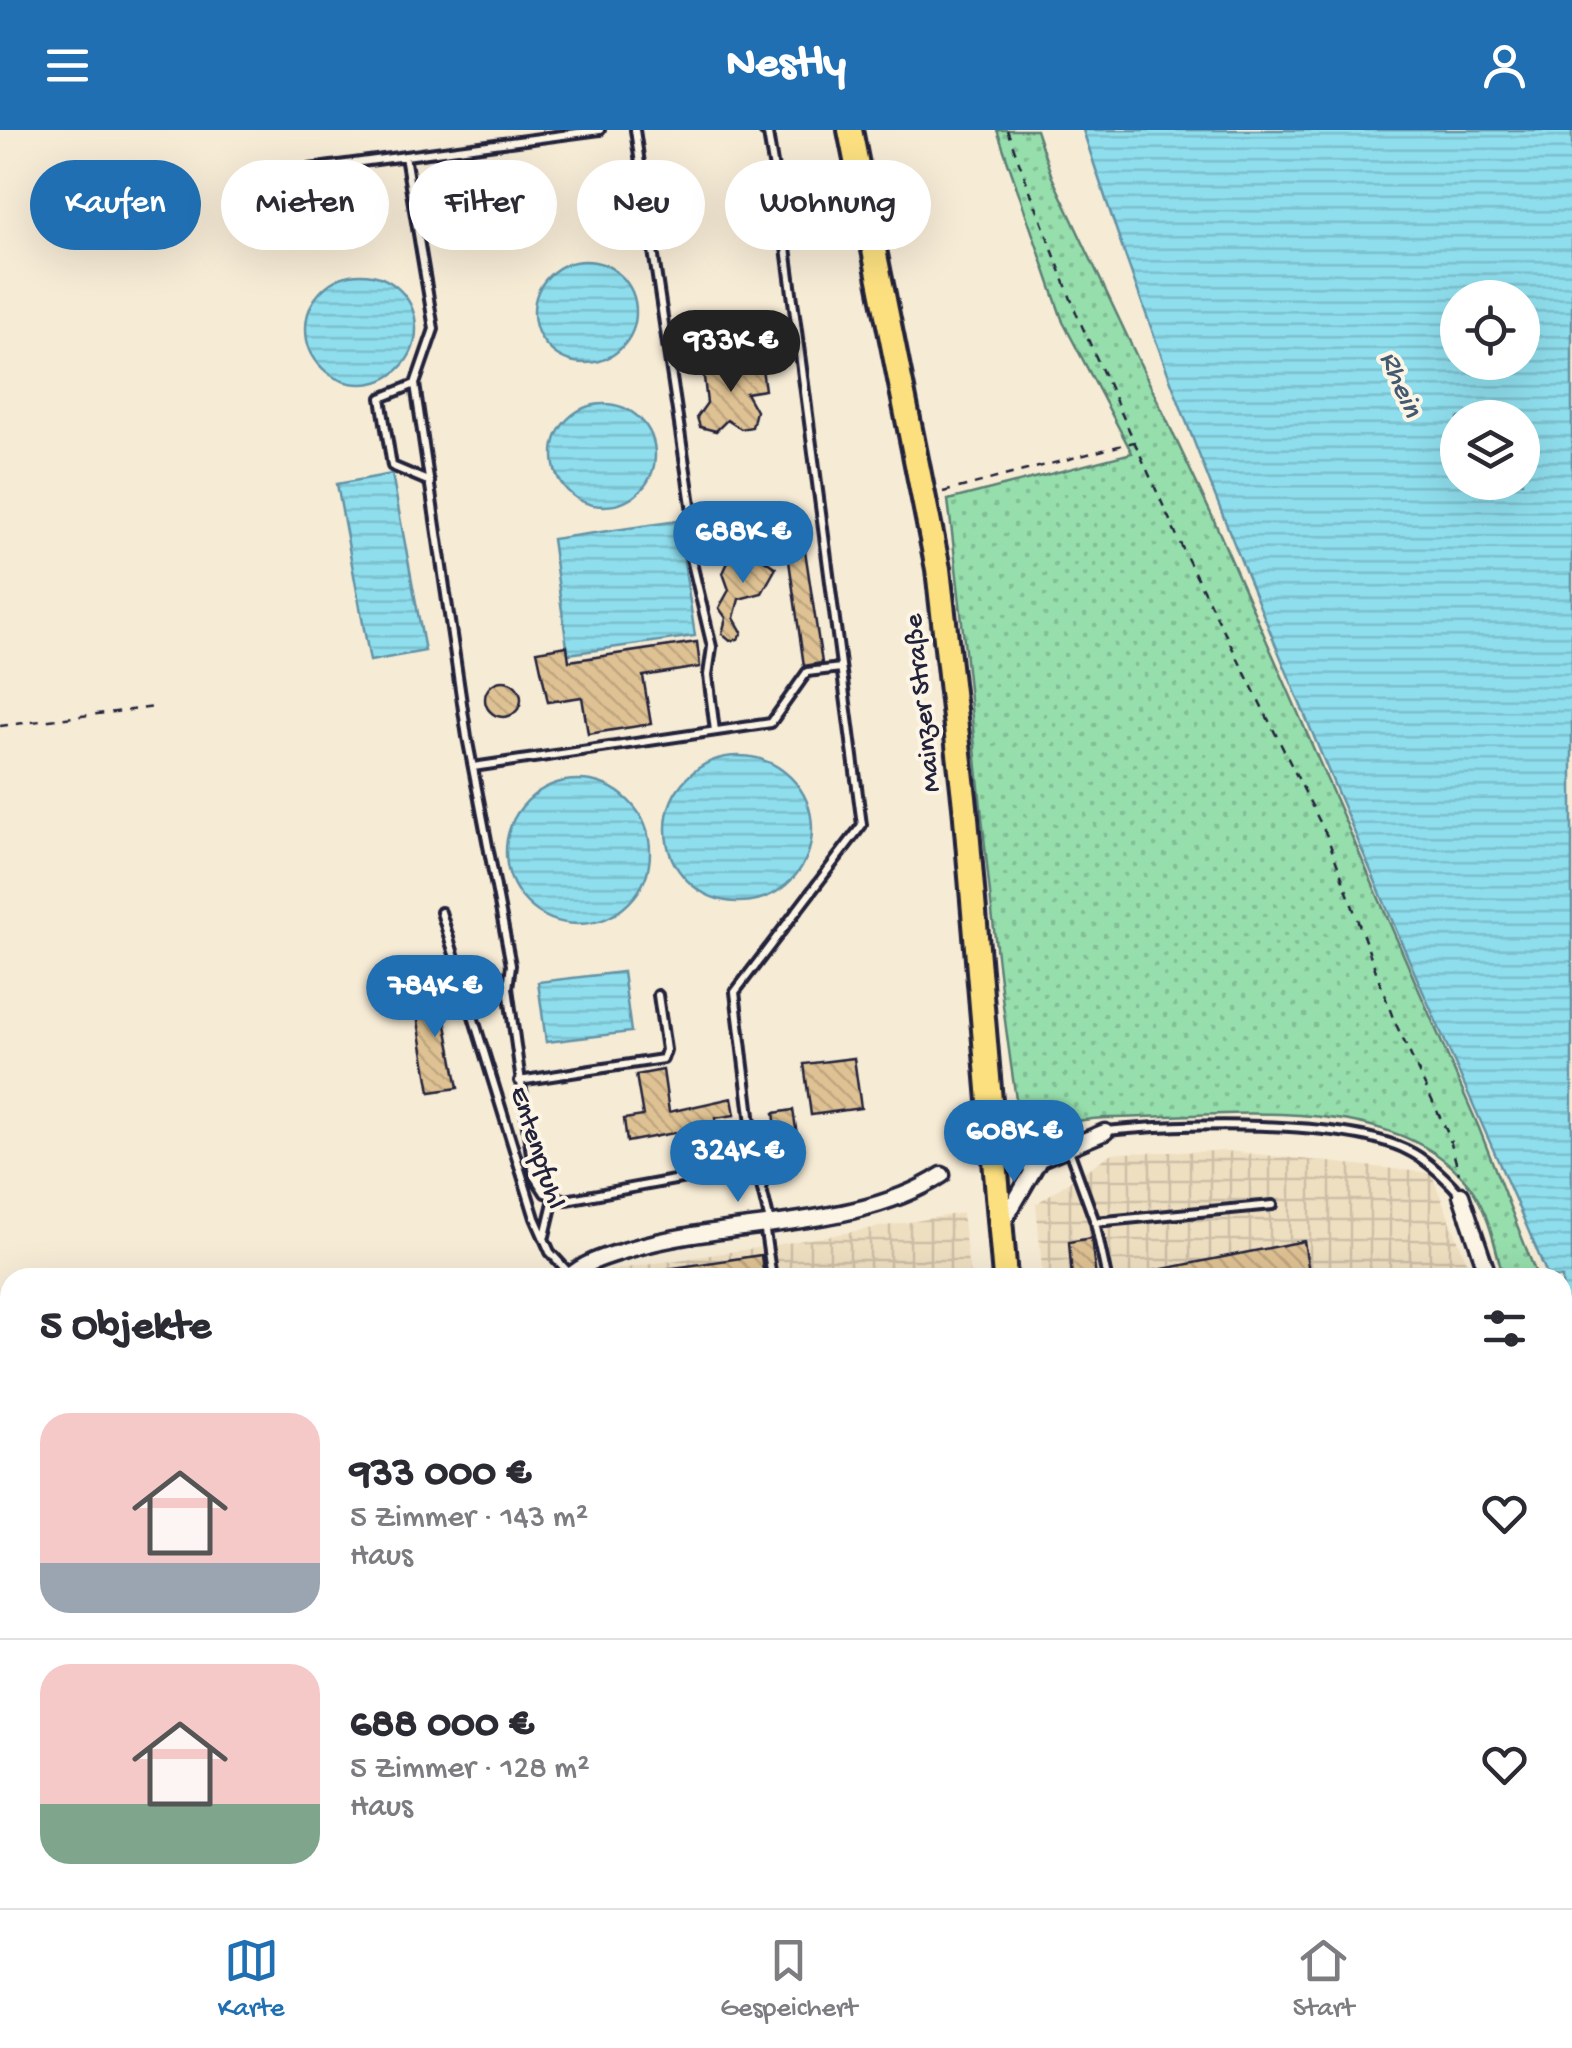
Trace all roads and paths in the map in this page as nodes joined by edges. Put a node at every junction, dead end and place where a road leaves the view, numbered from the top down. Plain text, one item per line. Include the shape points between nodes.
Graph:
1 (600, 130) edge
2 (635, 130) edge
3 (763, 130) edge
4 (850, 130) edge
5 (1007, 130) edge
6 (405, 156) junction
7 (373, 160) edge
8 (415, 384) junction
9 (1134, 442) junction
10 (430, 482) junction
11 (927, 496) junction
12 (841, 668) junction
13 (155, 707) dead end
14 (0, 726) edge
15 (716, 732) junction
16 (473, 767) junction
17 (441, 912) dead end
18 (658, 995) dead end
19 (519, 1081) junction
20 (1104, 1132) joint
21 (1066, 1144) junction
22 (994, 1151) junction
23 (1038, 1162) junction
24 (756, 1165) junction
25 (942, 1175) dead end
26 (1461, 1195) junction
27 (554, 1198) junction
28 (1273, 1205) dead end
29 (1096, 1222) junction
30 (767, 1223) junction
31 (1000, 1227) junction
32 (544, 1239) junction
33 (564, 1268) edge
34 (582, 1268) edge
35 (771, 1268) edge
36 (1004, 1268) edge
37 (1106, 1268) edge
38 (1486, 1268) edge

1 - 6 lane
2 - 15 lane via 693,518 690,554 712,647 708,676
3 - 12 lane via 782,217
4 - 11 main road, Mainzer Straße
5 - 9 path
6 - 7 lane
6 - 8 lane via 434,329
8 - 10 lane
8 - 10 lane via 381,398 392,466
9 - 11 path
9 - 26 path via 1328,836 1394,1018 1450,1136
10 - 16 lane
11 - 22 main road, Mainzer Straße via 957,722
12 - 15 lane via 807,672 771,723
12 - 24 lane via 862,825 734,992
13 - 14 path
15 - 16 lane
16 - 19 lane via 511,965
17 - 32 lane, Entenpfuhl
18 - 19 lane via 663,1059
19 - 27 lane via 534,1176
20 - 21 street
20 - 26 lane via 1240,1128 1361,1136 1424,1160
21 - 22 street
21 - 23 street
21 - 29 lane
22 - 23 street via 1020,1164
22 - 31 main road, Mainzer Straße
23 - 31 street
24 - 27 lane
24 - 30 lane
25 - 30 street via 888,1202
26 - 38 street
27 - 32 lane
28 - 29 lane
29 - 37 lane
30 - 34 street via 665,1238
30 - 35 lane
31 - 36 main road, Mainzer Straße
32 - 33 lane, Entenpfuhl

